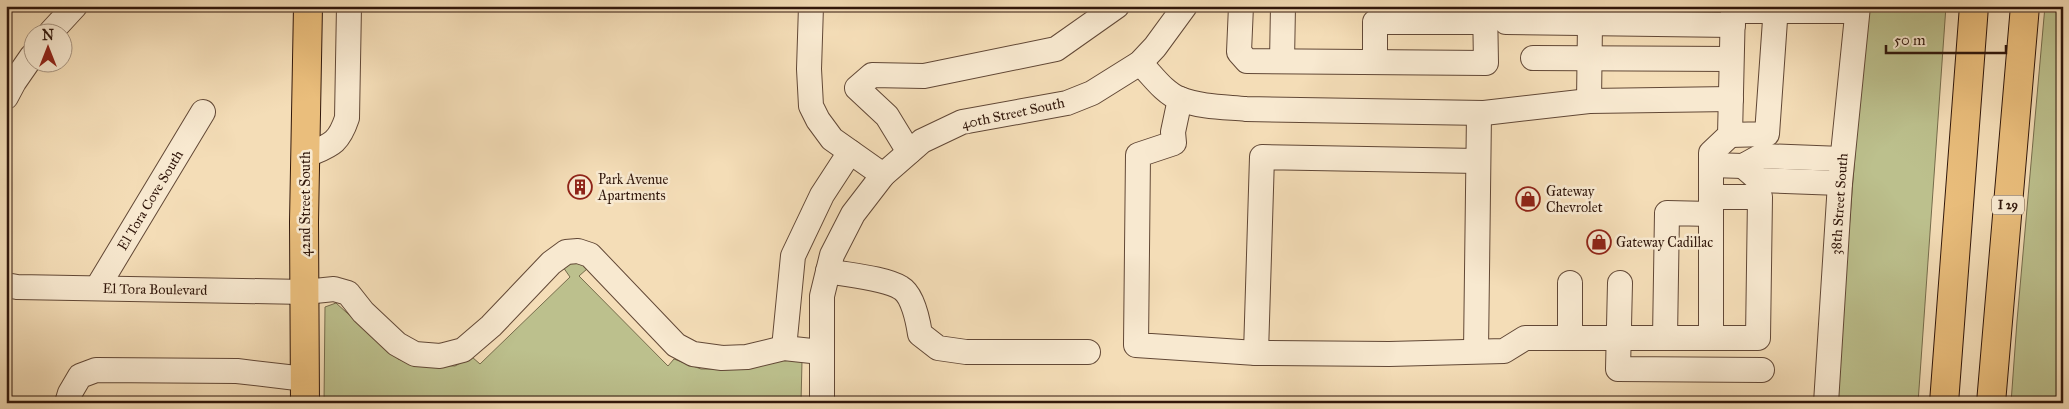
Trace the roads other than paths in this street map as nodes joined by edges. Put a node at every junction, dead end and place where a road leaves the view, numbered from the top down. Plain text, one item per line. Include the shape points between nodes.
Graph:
1 (75, 6) edge
2 (308, 6) edge
3 (350, 6) edge
4 (811, 6) edge
5 (1117, 6) edge
6 (1185, 6) edge
7 (1241, 6) edge
8 (1283, 6) edge
9 (1505, 6) edge
10 (1969, 6) edge
11 (1974, 6) edge
12 (2025, 6) edge
13 (1776, 8) edge
14 (1857, 9) edge
15 (1485, 14) edge
16 (1733, 14) edge
17 (60, 22) edge
18 (1590, 23) junction
19 (1533, 58) dead end
20 (1590, 58) junction
21 (1731, 59) junction
22 (1282, 61) junction
23 (1375, 62) junction
24 (1968, 62) junction
25 (1140, 63) junction
26 (22, 69) edge
27 (9, 86) edge
28 (1180, 99) junction
29 (1731, 99) junction
30 (1590, 101) junction
31 (203, 112) dead end
32 (1479, 113) junction
33 (1730, 135) junction
34 (850, 152) junction
35 (909, 152) junction
36 (306, 156) junction
37 (1842, 159) junction
38 (1478, 161) junction
39 (1711, 165) junction
40 (1743, 166) junction
41 (884, 175) junction
42 (1840, 183) junction
43 (1711, 206) junction
44 (828, 272) junction
45 (1570, 283) dead end
46 (1620, 283) dead end
47 (6, 285) edge
48 (97, 288) junction
49 (305, 292) junction
50 (1570, 338) junction
51 (1618, 338) junction
52 (1665, 338) junction
53 (1710, 338) junction
54 (784, 348) junction
55 (1476, 351) junction
56 (821, 352) junction
57 (1088, 352) dead end
58 (1256, 352) junction
59 (1762, 370) dead end
60 (305, 391) edge
61 (67, 403) edge
62 (822, 403) edge
63 (1826, 403) edge
64 (1944, 403) edge
65 (1991, 403) edge

1 - 17 street
2 - 36 main road, 42nd Street South
3 - 36 street via 347,118 337,142
4 - 34 street via 810,106 832,139
5 - 35 street via 1056,50 924,76 872,75 857,88 887,116
6 - 25 street, 40th Street South
7 - 22 street via 1239,52 1247,61
8 - 22 street
9 - 18 street via 1506,22
10 - 24 main road
11 - 24 main road
12 - 65 main road, I 29
13 - 14 street
13 - 16 street
13 - 33 street via 1767,134
14 - 37 street, 38th Street South
15 - 23 street via 1375,22
15 - 23 street via 1486,63
16 - 18 street
16 - 21 street
18 - 20 street
19 - 20 street
20 - 21 street
20 - 30 street
21 - 29 street
22 - 23 street
24 - 64 main road
25 - 28 street via 1163,88
25 - 35 street, 40th Street South via 1075,100 962,122 922,141
26 - 27 street
28 - 32 street via 1246,109
28 - 58 street via 1174,143 1138,155 1136,345
29 - 30 street
29 - 33 street
30 - 32 street
31 - 48 street, El Tora Cove South
32 - 38 street
33 - 39 street via 1711,153
34 - 41 street
34 - 54 street via 822,195 793,256
35 - 41 street, 40th Street South
36 - 49 main road, 42nd Street South
37 - 40 street via 1761,156
37 - 42 street, 38th Street South
38 - 55 street
38 - 58 street via 1262,157
39 - 40 street
39 - 43 street
40 - 42 street via 1759,180
41 - 44 street, 40th Street South via 853,214 832,255
42 - 63 street, 38th Street South
43 - 52 street via 1667,213
43 - 53 street
43 - 53 street via 1760,197 1758,338
44 - 56 street, 40th Street South via 822,296
44 - 57 street via 878,280 902,288 916,311 920,334 938,348 966,352
45 - 50 street
46 - 51 street
47 - 48 street, El Tora Boulevard
48 - 49 street, El Tora Boulevard
49 - 54 street, El Tora Boulevard via 334,289 348,293 397,344 415,354 440,356 463,350 552,264 566,252 578,251 590,255 676,345 693,354 747,357
49 - 60 main road, 42nd Street South
50 - 51 street
50 - 55 street via 1525,338 1504,351
51 - 52 street
51 - 59 street via 1618,369
52 - 53 street
54 - 56 street, El Tora Boulevard
55 - 58 street via 1389,354
56 - 62 street, 40th Street South
60 - 61 street via 236,371 96,370 80,376

